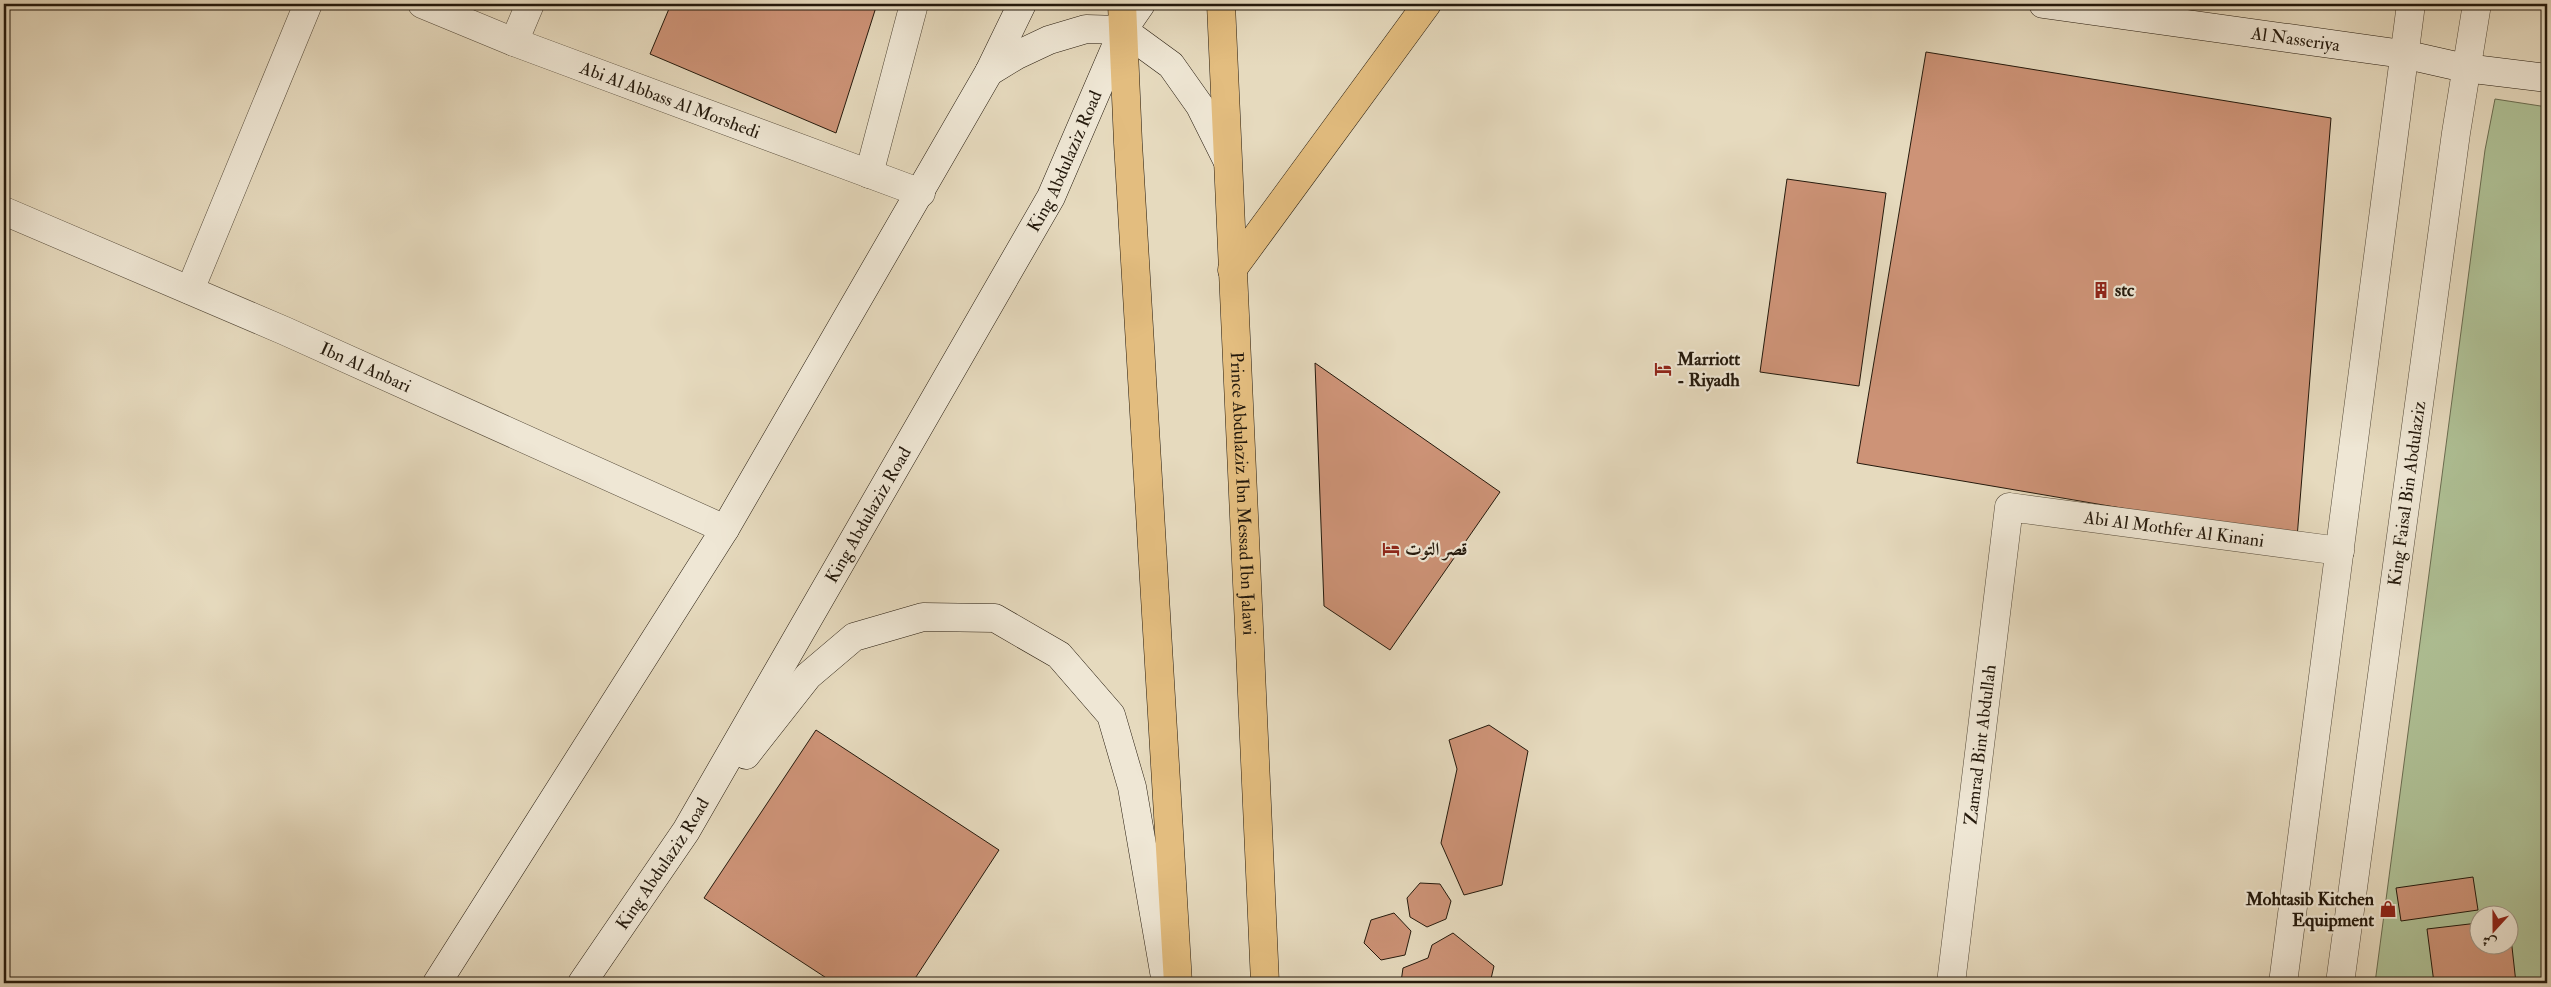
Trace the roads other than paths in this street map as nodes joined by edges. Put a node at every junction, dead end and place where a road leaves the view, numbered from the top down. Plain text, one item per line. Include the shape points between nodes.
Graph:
1 (308, 4) edge
2 (422, 4) edge
3 (530, 4) edge
4 (914, 4) edge
5 (1022, 4) edge
6 (1141, 4) edge
7 (1220, 4) edge
8 (1427, 4) edge
9 (2043, 4) edge
10 (2410, 4) edge
11 (2477, 4) edge
12 (1122, 17) edge
13 (514, 42) junction
14 (2404, 54) junction
15 (2465, 68) junction
16 (989, 72) junction
17 (2547, 78) edge
18 (1227, 160) junction
19 (869, 174) junction
20 (921, 193) junction
21 (4, 211) edge
22 (1232, 270) junction
23 (190, 290) junction
24 (2009, 507) joint
25 (725, 529) junction
26 (2340, 551) junction
27 (686, 831) junction
28 (437, 983) edge
29 (582, 983) edge
30 (1166, 983) edge
31 (1178, 983) edge
32 (1265, 983) edge
33 (1951, 983) edge
34 (2283, 983) edge
35 (2340, 983) edge

1 - 23 street
2 - 13 street, Abi Al Abbass Al Morshedi
3 - 13 street
4 - 19 street
5 - 16 street
6 - 12 street, King Abdulaziz Road
7 - 18 main road, Prince Abdulaziz Ibn Messad Ibn Jalawi
8 - 22 main road
9 - 14 street, Al Nasseriya
10 - 14 street
11 - 15 street, King Faisal Bin Abdulaziz
12 - 16 street via 1049,40
12 - 18 street via 1171,65 1200,106
12 - 27 street, King Abdulaziz Road via 1051,197
12 - 31 main road
13 - 19 street, Abi Al Abbass Al Morshedi
14 - 15 street, Al Nasseriya
14 - 26 street
15 - 17 street, Al Nasseriya
15 - 35 street, King Faisal Bin Abdulaziz
16 - 20 street
18 - 22 main road, Prince Abdulaziz Ibn Messad Ibn Jalawi
19 - 20 street, Abi Al Abbass Al Morshedi
20 - 25 street
21 - 23 street, Ibn Al Anbari
22 - 32 main road, Prince Abdulaziz Ibn Messad Ibn Jalawi
23 - 25 street, Ibn Al Anbari
24 - 26 street, Abi Al Mothfer Al Kinani
24 - 33 street, Zamrad Bint Abdullah
25 - 28 street
26 - 34 street
27 - 29 street, King Abdulaziz Road
27 - 30 street via 808,676 854,637 923,617 994,618 1059,655 1111,715 1132,787

